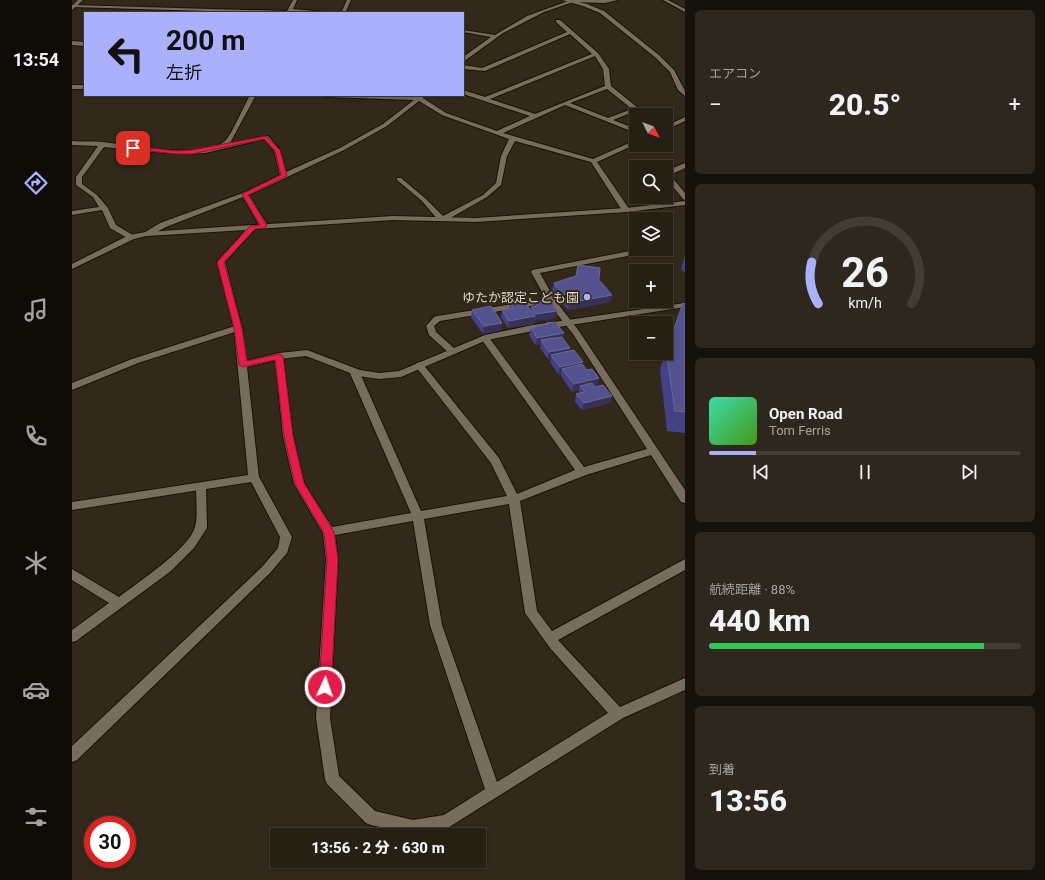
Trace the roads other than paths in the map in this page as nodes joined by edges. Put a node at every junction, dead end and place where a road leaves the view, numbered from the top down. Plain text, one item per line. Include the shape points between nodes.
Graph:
1 (82, 0) edge
2 (295, 0) edge
3 (349, 0) edge
4 (564, 0) edge
5 (616, 0) edge
6 (665, 0) edge
7 (572, 2) junction
8 (685, 4) edge
9 (674, 5) junction
10 (73, 7) edge
11 (289, 11) edge
12 (685, 11) edge
13 (311, 12) edge
14 (344, 12) edge
15 (558, 21) dead end
16 (464, 31) edge
17 (571, 32) junction
18 (494, 36) junction
19 (72, 44) edge
20 (84, 44) edge
21 (596, 54) junction
22 (464, 59) edge
23 (464, 66) edge
24 (608, 86) junction
25 (72, 87) edge
26 (84, 88) edge
27 (464, 92) edge
28 (685, 94) edge
29 (252, 96) edge
30 (421, 96) edge
31 (486, 100) junction
32 (565, 103) junction
33 (535, 116) junction
34 (685, 119) edge
35 (608, 120) junction
36 (673, 125) edge
37 (629, 128) edge
38 (497, 133) junction
39 (513, 138) junction
40 (72, 143) edge
41 (103, 144) junction
42 (629, 145) edge
43 (224, 146) junction
44 (593, 161) junction
45 (685, 165) edge
46 (284, 176) junction
47 (399, 179) dead end
48 (245, 194) junction
49 (685, 198) edge
50 (685, 203) edge
51 (104, 208) junction
52 (626, 210) junction
53 (72, 213) edge
54 (442, 219) junction
55 (264, 226) junction
56 (253, 227) junction
57 (146, 234) junction
58 (132, 237) junction
59 (629, 253) edge
60 (72, 267) edge
61 (551, 301) junction
62 (685, 305) edge
63 (568, 324) junction
64 (238, 328) junction
65 (485, 338) junction
66 (452, 351) junction
67 (279, 356) junction
68 (243, 365) junction
69 (419, 365) junction
70 (354, 371) junction
71 (72, 387) edge
72 (654, 450) junction
73 (582, 472) junction
74 (254, 478) junction
75 (201, 487) junction
76 (685, 499) edge
77 (514, 500) junction
78 (72, 506) edge
79 (418, 517) junction
80 (329, 532) junction
81 (685, 564) edge
82 (72, 574) edge
83 (119, 603) junction
84 (72, 637) edge
85 (550, 638) junction
86 (685, 684) edge
87 (618, 714) junction
88 (72, 755) edge
89 (494, 791) junction

1 - 10 street
2 - 11 street
3 - 14 street
4 - 7 street
5 - 7 street
6 - 9 street
7 - 18 street via 539,12
7 - 28 street via 602,12 658,57 672,71
8 - 9 street
9 - 12 street
10 - 11 street
11 - 13 street
15 - 17 street
16 - 18 street
17 - 21 street
17 - 23 street via 483,70
18 - 22 street
19 - 20 street
21 - 24 street via 606,69
21 - 31 street
24 - 32 street
24 - 35 street via 636,109
25 - 26 street
27 - 31 street
29 - 43 street
30 - 38 street via 444,114
30 - 46 street via 385,126
31 - 33 street
32 - 33 street
32 - 35 street
33 - 38 street
34 - 36 street
35 - 37 street
38 - 39 street
39 - 44 street
39 - 54 street via 504,156 498,184 485,196
40 - 41 street
41 - 43 street via 176,153
41 - 51 street via 79,177 79,185 96,196
42 - 44 street
43 - 46 street via 266,137 277,150
44 - 52 street
45 - 49 street via 666,174
46 - 48 street
47 - 54 street
48 - 55 street
48 - 57 street
50 - 52 street
51 - 53 street
51 - 58 street via 113,226
52 - 54 street via 476,220
54 - 55 street via 393,218
55 - 56 street
56 - 57 street
56 - 64 street via 221,262
57 - 58 street
58 - 60 street
59 - 61 street via 535,272
61 - 63 street
61 - 66 street via 437,319 430,326 432,333
62 - 63 street
63 - 65 street
63 - 72 street
64 - 68 street
64 - 71 street via 135,360
65 - 66 street
65 - 73 street
66 - 69 street
67 - 68 street
67 - 70 street via 307,353
67 - 80 street via 288,436 299,484
68 - 74 street
69 - 70 street via 401,374 379,376
69 - 77 street via 495,461
70 - 79 street
72 - 73 street
72 - 76 street
73 - 77 street
74 - 75 street
74 - 88 street via 286,537 283,550 266,570
75 - 78 street
75 - 83 street via 201,528 190,545 167,568
77 - 79 street
77 - 85 street via 531,613
79 - 80 street
79 - 89 street via 436,625
80 - 89 street via 332,560 323,718 332,779 371,818 413,827 446,822
81 - 85 street
82 - 83 street
83 - 84 street
85 - 87 street
86 - 87 street
87 - 89 street

